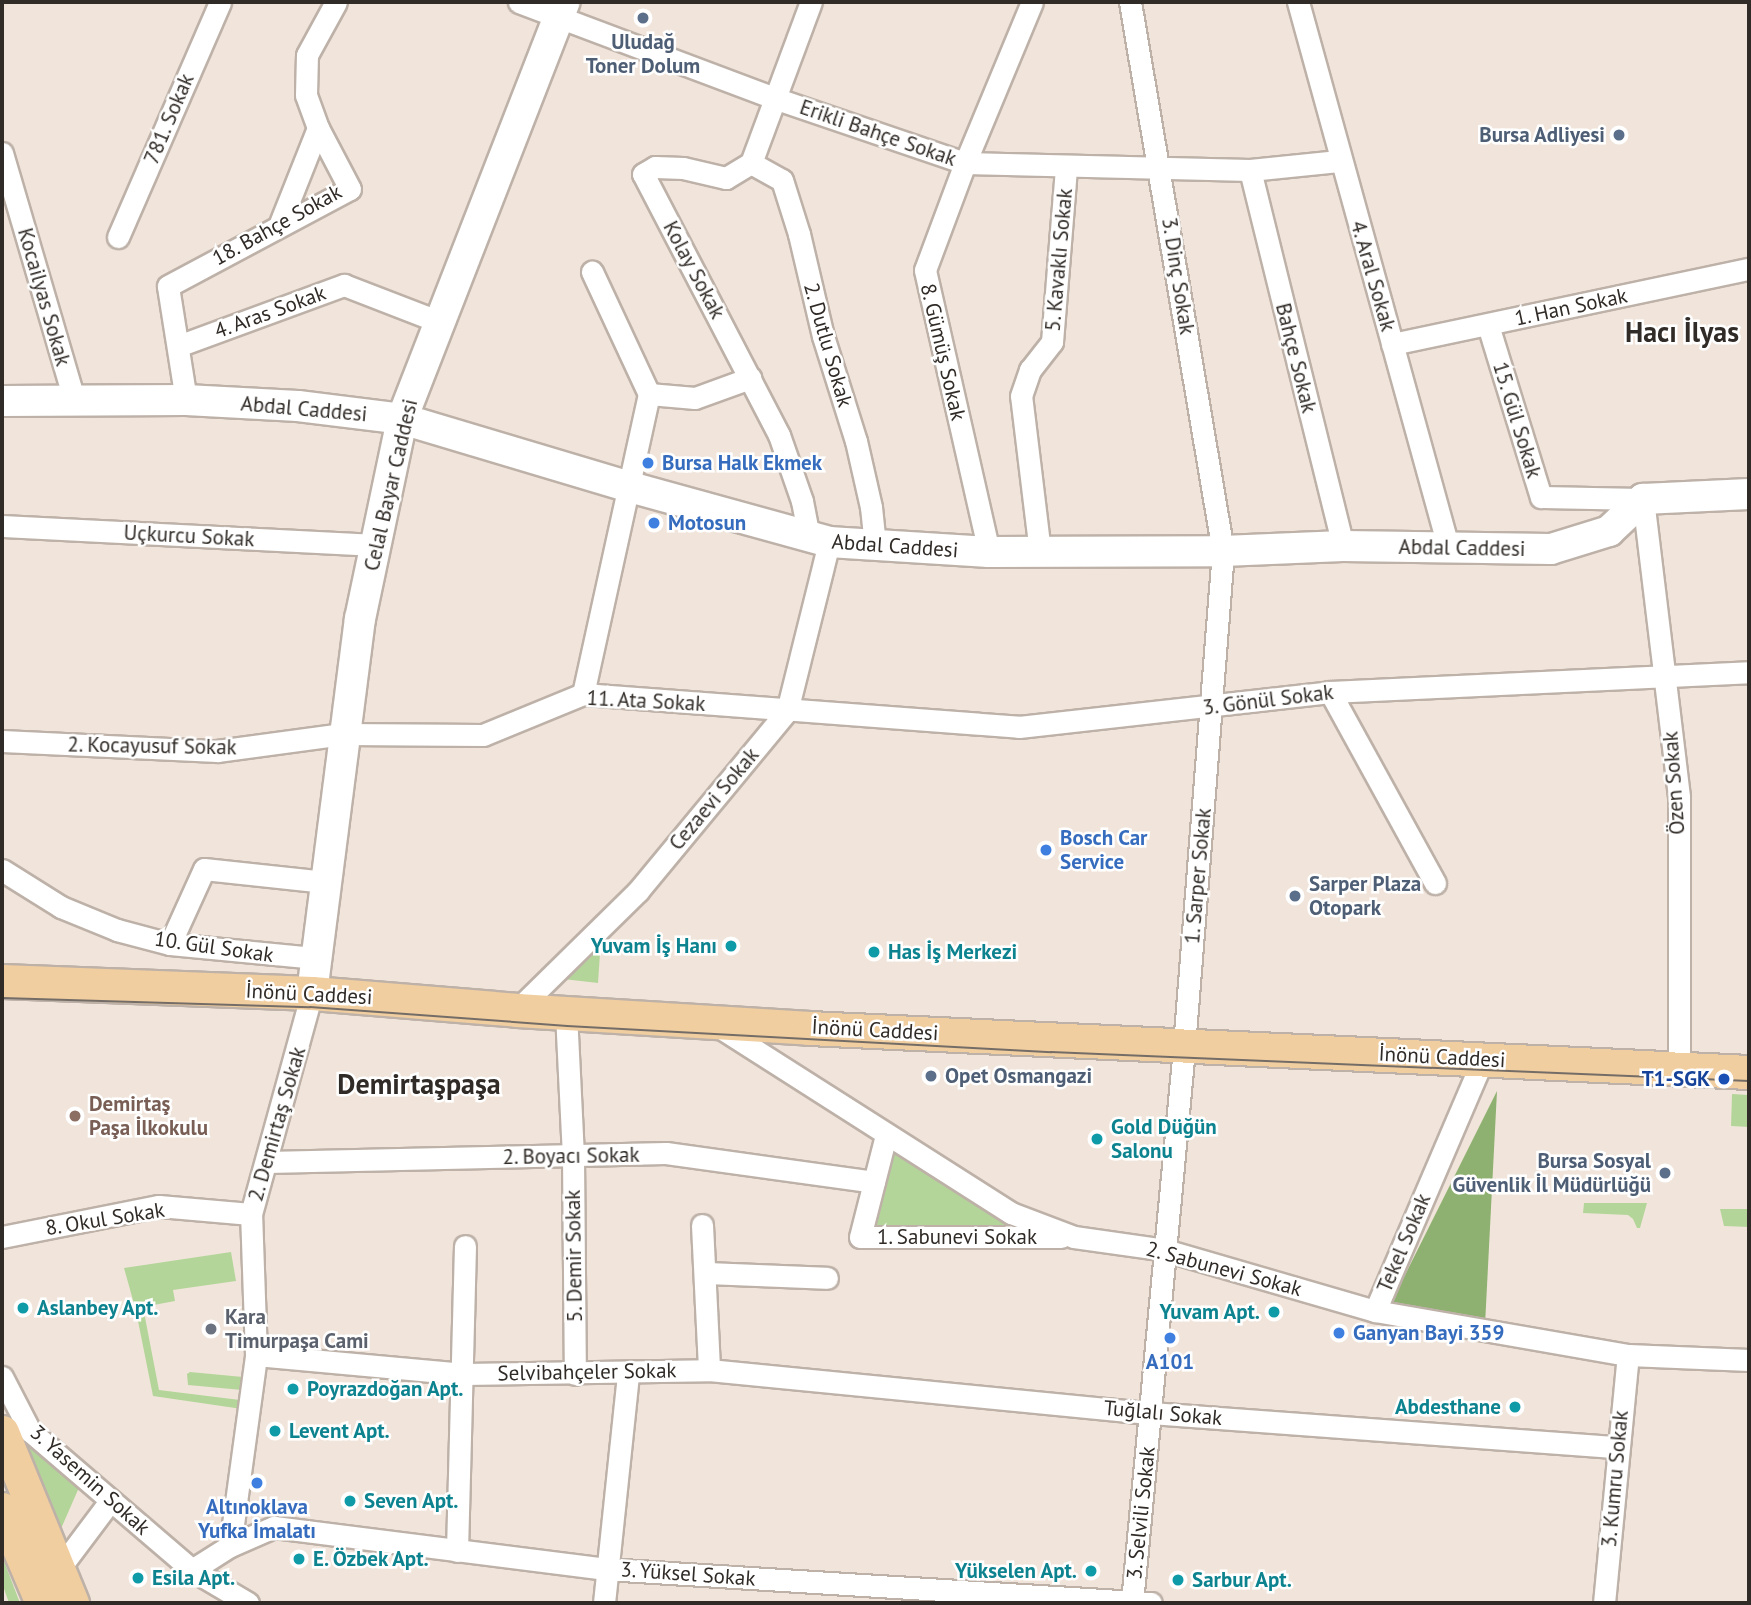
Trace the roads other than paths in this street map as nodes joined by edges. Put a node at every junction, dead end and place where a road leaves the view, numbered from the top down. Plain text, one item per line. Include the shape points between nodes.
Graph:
1 (220, 2) edge
2 (336, 2) edge
3 (520, 2) edge
4 (811, 2) edge
5 (1032, 2) edge
6 (1130, 2) edge
7 (1298, 2) edge
8 (561, 9) edge
9 (777, 99) junction
10 (318, 128) junction
11 (1339, 161) junction
12 (751, 163) junction
13 (965, 163) junction
14 (4, 166) edge
15 (1066, 168) junction
16 (1161, 169) junction
17 (1250, 170) junction
18 (279, 226) junction
19 (118, 237) dead end
20 (1749, 269) edge
21 (592, 272) dead end
22 (440, 322) junction
23 (1488, 325) junction
24 (1392, 344) junction
25 (178, 346) junction
26 (750, 378) junction
27 (649, 394) junction
28 (74, 400) junction
29 (186, 400) junction
30 (2, 401) edge
31 (402, 419) junction
32 (630, 487) junction
33 (1749, 494) edge
34 (1643, 499) junction
35 (2, 526) edge
36 (819, 539) junction
37 (376, 545) junction
38 (875, 545) junction
39 (1343, 546) junction
40 (1449, 550) junction
41 (1223, 551) junction
42 (989, 552) junction
43 (1040, 552) junction
44 (1749, 672) edge
45 (1664, 677) junction
46 (1330, 692) junction
47 (583, 694) junction
48 (1212, 707) junction
49 (787, 711) junction
50 (343, 734) junction
51 (2, 741) edge
52 (2, 870) edge
53 (325, 882) junction
54 (1435, 883) dead end
55 (170, 944) junction
56 (316, 958) junction
57 (2, 981) edge
58 (312, 993) junction
59 (517, 1010) junction
60 (566, 1013) junction
61 (712, 1022) junction
62 (1184, 1045) junction
63 (1483, 1059) junction
64 (1679, 1068) junction
65 (1740, 1070) edge
66 (886, 1135) junction
67 (573, 1156) junction
68 (267, 1162) junction
69 (874, 1182) junction
70 (251, 1214) junction
71 (702, 1225) dead end
72 (2, 1237) edge
73 (1074, 1237) junction
74 (465, 1246) dead end
75 (1165, 1250) junction
76 (705, 1273) junction
77 (827, 1278) dead end
78 (1375, 1311) junction
79 (256, 1355) junction
80 (1628, 1355) junction
81 (1749, 1360) edge
82 (709, 1370) junction
83 (464, 1374) junction
84 (575, 1374) junction
85 (628, 1374) junction
86 (2, 1377) edge
87 (1151, 1413) junction
88 (2, 1432) edge
89 (1617, 1447) junction
90 (110, 1500) junction
91 (2, 1509) edge
92 (230, 1546) junction
93 (457, 1550) junction
94 (59, 1569) junction
95 (607, 1569) junction
96 (192, 1570) junction
97 (245, 1602) edge
98 (42, 1603) edge
99 (72, 1603) edge
100 (604, 1603) edge
101 (1138, 1603) edge
102 (1604, 1603) edge

1 - 19 street, 781. Sokak
2 - 10 street, 18. Bahçe Sokak via 307,55 306,94
3 - 8 street, Erikli Bahçe Sokak
4 - 9 street
5 - 13 street, 8. Gümüş Sokak
6 - 16 street, 3. Dinç Sokak
7 - 11 street, 4. Aral Sokak
8 - 9 street, Erikli Bahçe Sokak
8 - 22 street, Celal Bayar Caddesi
9 - 12 street
9 - 13 street, Erikli Bahçe Sokak
10 - 18 street
10 - 18 street, 18. Bahçe Sokak via 350,189
11 - 17 street, Erikli Bahçe Sokak
11 - 24 street, 4. Aral Sokak
12 - 26 street, Kolay Sokak via 726,178 655,166 643,174
12 - 38 street, 2. Dutlu Sokak via 782,180 789,201 823,336 856,441
13 - 15 street, Erikli Bahçe Sokak
13 - 42 street, 8. Gümüş Sokak via 925,270
14 - 28 street, Kocailyas Sokak
15 - 16 street, Erikli Bahçe Sokak
15 - 43 street, 5. Kavaklı Sokak via 1052,342 1030,370 1021,396
16 - 17 street, Erikli Bahçe Sokak
16 - 41 street, 3. Dinç Sokak
17 - 39 street, Bahçe Sokak
18 - 25 street, 18. Bahçe Sokak via 169,286
20 - 23 street, 1. Han Sokak
21 - 27 street
22 - 25 street, 4. Aras Sokak via 344,285
22 - 31 street, Celal Bayar Caddesi
23 - 24 street, 1. Han Sokak
23 - 34 street, 15. Gül Sokak via 1541,497
24 - 40 street, 4. Aral Sokak
25 - 29 street, 18. Bahçe Sokak
26 - 27 street via 695,398
26 - 36 street, Kolay Sokak via 779,435
27 - 32 street
28 - 29 street, Abdal Caddesi
28 - 30 street, Abdal Caddesi
29 - 31 street, Abdal Caddesi via 298,406
31 - 32 street, Abdal Caddesi
31 - 37 street, Celal Bayar Caddesi
32 - 36 street, Abdal Caddesi
32 - 47 street
33 - 34 street
34 - 40 street, Abdal Caddesi via 1609,531 1551,549
34 - 45 street, Özen Sokak
35 - 37 street, Uçkurcu Sokak
36 - 38 street, Abdal Caddesi
36 - 49 street, Cezaevi Sokak
37 - 50 street, Celal Bayar Caddesi
38 - 42 street, Abdal Caddesi
39 - 40 street, Abdal Caddesi
39 - 41 street, Abdal Caddesi
41 - 43 street, Abdal Caddesi
41 - 48 street, 3. Dinç Sokak
42 - 43 street, Abdal Caddesi
44 - 45 street, 3. Gönül Sokak
45 - 46 street, 3. Gönül Sokak
45 - 64 street, Özen Sokak via 1679,797
46 - 48 street, 3. Gönül Sokak
46 - 54 street
47 - 49 street, 11. Ata Sokak
47 - 50 street, 11. Ata Sokak via 483,734
48 - 49 street, 3. Gönül Sokak via 1019,727
48 - 62 street, 1. Sarper Sokak
49 - 59 street, Cezaevi Sokak via 638,891
50 - 51 street, 2. Kocayusuf Sokak via 217,751
50 - 53 street, Celal Bayar Caddesi
52 - 55 street, 10. Gül Sokak via 61,907
53 - 55 street via 204,869
53 - 56 street, Celal Bayar Caddesi
55 - 56 street, 10. Gül Sokak
56 - 58 street, Celal Bayar Caddesi
57 - 58 main road, İnönü Caddesi
58 - 59 main road, İnönü Caddesi
58 - 68 street, 2. Demirtaş Sokak
59 - 60 main road, İnönü Caddesi
60 - 61 main road, İnönü Caddesi
60 - 67 street, 5. Demir Sokak
61 - 62 main road, İnönü Caddesi
61 - 66 street, 2. Sabunevi Sokak
62 - 63 main road, İnönü Caddesi
62 - 75 street, 3. Selvili Sokak
63 - 64 main road, İnönü Caddesi
63 - 78 street, Tekel Sokak
64 - 65 main road, İnönü Caddesi
66 - 69 street, 1. Sabunevi Sokak
66 - 73 street, 2. Sabunevi Sokak via 1011,1213
67 - 68 street, 2. Boyacı Sokak
67 - 69 street, 2. Boyacı Sokak via 666,1153
67 - 84 street, 5. Demir Sokak
68 - 70 street, 2. Demirtaş Sokak
69 - 73 street, 1. Sabunevi Sokak via 860,1237
70 - 72 street, 8. Okul Sokak via 159,1206
70 - 79 street, 2. Demirtaş Sokak
71 - 76 street
73 - 75 street, 2. Sabunevi Sokak
74 - 83 street
75 - 78 street, 2. Sabunevi Sokak
75 - 87 street, 3. Selvili Sokak
76 - 77 street
76 - 82 street
78 - 80 street, 2. Sabunevi Sokak
79 - 83 street, Selvibahçeler Sokak
79 - 92 street, 2. Demirtaş Sokak
80 - 81 street, 2. Sabunevi Sokak
80 - 89 street, 3. Kumru Sokak
82 - 85 street, Selvibahçeler Sokak
82 - 87 street, Tuğlalı Sokak
83 - 84 street, Selvibahçeler Sokak
83 - 93 street
84 - 85 street, Selvibahçeler Sokak
85 - 95 street
86 - 90 street, 3. Yasemin Sokak via 30,1431
87 - 89 street, Tuğlalı Sokak
87 - 101 street, 3. Selvili Sokak
88 - 94 main road
89 - 102 street, 3. Kumru Sokak
90 - 94 street
90 - 96 street, 3. Yasemin Sokak
91 - 98 main road
92 - 93 street, 3. Yüksel Sokak via 274,1527
92 - 96 street
93 - 95 street, 3. Yüksel Sokak
94 - 99 main road
95 - 100 street
95 - 101 street, 3. Yüksel Sokak
96 - 97 street, 3. Yasemin Sokak

